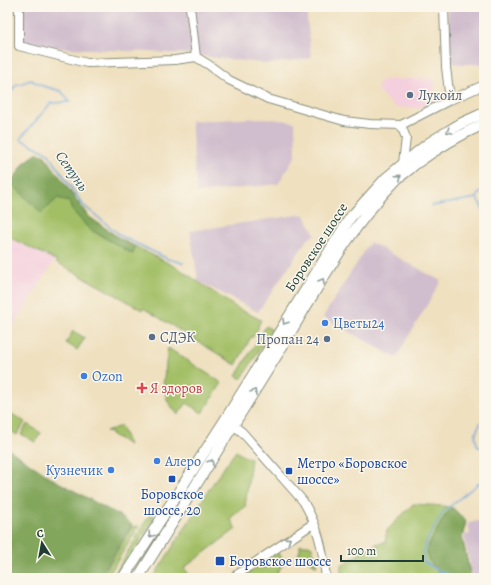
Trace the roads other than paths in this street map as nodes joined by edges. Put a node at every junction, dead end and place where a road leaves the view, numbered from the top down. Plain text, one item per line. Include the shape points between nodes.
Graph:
1 (18, 7) edge
2 (190, 7) edge
3 (444, 7) edge
4 (196, 57) junction
5 (484, 85) edge
6 (450, 100) junction
7 (484, 113) edge
8 (484, 124) edge
9 (401, 125) junction
10 (403, 163) junction
11 (225, 420) junction
12 (234, 426) junction
13 (314, 523) junction
14 (123, 578) edge
15 (138, 578) edge
16 (232, 578) edge
17 (326, 578) edge

1 - 4 street via 19,46 87,63
2 - 4 street
3 - 6 street
4 - 9 street via 229,80 268,99 344,121
5 - 6 street
6 - 9 street
7 -> 10 main road, Боровское шоссе via 432,141
12 -> 8 main road, Боровское шоссе via 328,270 375,203 398,178 425,157
9 - 10 street via 406,138
10 -> 11 main road, Боровское шоссе via 376,187 346,224
11 - 12 street
11 -> 14 main road, Боровское шоссе
12 - 13 street via 302,501
15 -> 12 main road, Боровское шоссе
16 -> 13 street
13 - 17 street via 322,549

